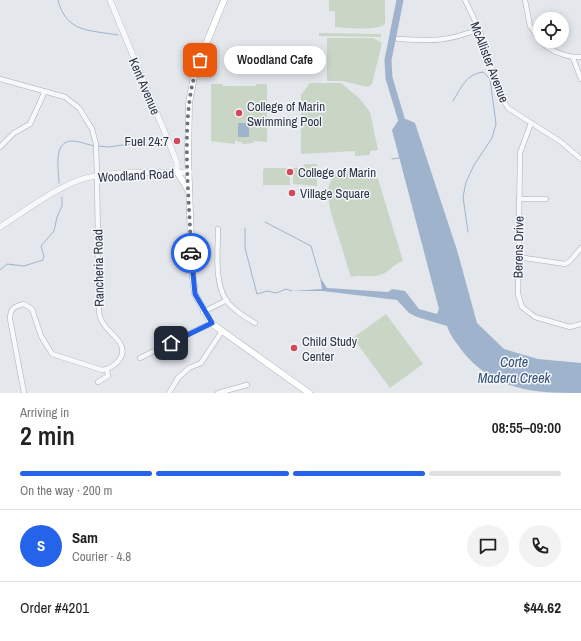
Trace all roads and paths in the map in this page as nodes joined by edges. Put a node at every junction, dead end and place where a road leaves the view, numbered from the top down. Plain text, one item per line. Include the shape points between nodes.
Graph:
1 (110, 0) edge
2 (224, 0) edge
3 (465, 0) edge
4 (525, 0) edge
5 (479, 29) junction
6 (533, 30) edge
7 (398, 39) dead end
8 (548, 48) edge
9 (581, 57) edge
10 (573, 58) junction
11 (0, 79) edge
12 (581, 79) edge
13 (45, 91) junction
14 (531, 123) junction
15 (0, 147) edge
16 (581, 159) edge
17 (177, 172) junction
18 (189, 172) junction
19 (97, 176) junction
20 (189, 191) junction
21 (519, 198) junction
22 (546, 199) dead end
23 (0, 227) edge
24 (218, 229) dead end
25 (581, 248) edge
26 (518, 258) junction
27 (227, 300) junction
28 (203, 312) junction
29 (212, 323) junction
30 (255, 324) dead end
31 (581, 324) edge
32 (222, 331) junction
33 (140, 358) dead end
34 (107, 369) junction
35 (98, 382) dead end
36 (247, 385) dead end
37 (24, 393) edge
38 (169, 393) edge
39 (218, 393) edge
40 (309, 393) edge

1 - 17 street, Kent Avenue via 170,145 177,163
2 - 18 main road via 195,71 191,88
3 - 5 street, McAllister Avenue
4 - 6 street
5 - 7 street via 438,41
5 - 14 street, McAllister Avenue via 501,96 508,108
8 - 10 street
9 - 10 street
10 - 12 street
11 - 13 street
13 - 15 street via 30,124 14,133
13 - 19 street via 65,97 79,108 89,124 96,146
14 - 16 street, McAllister Avenue via 561,142
14 - 21 street, Berens Drive via 520,153
17 - 18 street, Woodland Road
17 - 19 street, Woodland Road
17 - 20 main road
18 - 20 main road
19 - 23 street, Woodland Road via 63,187
19 - 34 street, Rancheria Road via 99,313 105,328 122,348 120,359
20 - 28 main road via 193,282
21 - 22 street
21 - 26 street, Berens Drive
24 - 27 street via 219,278
25 - 26 street via 570,262 565,264
26 - 31 street, Berens Drive via 518,294 522,307 535,317 570,327
27 - 28 street
27 - 30 street
28 - 29 main road
29 - 32 main road
29 - 33 street
32 - 38 street via 201,363 189,368 178,378
32 - 40 main road
34 - 35 street via 108,376
34 - 37 street via 96,369 52,354 41,336 32,309 27,305 18,305 11,311 10,319
36 - 39 street

